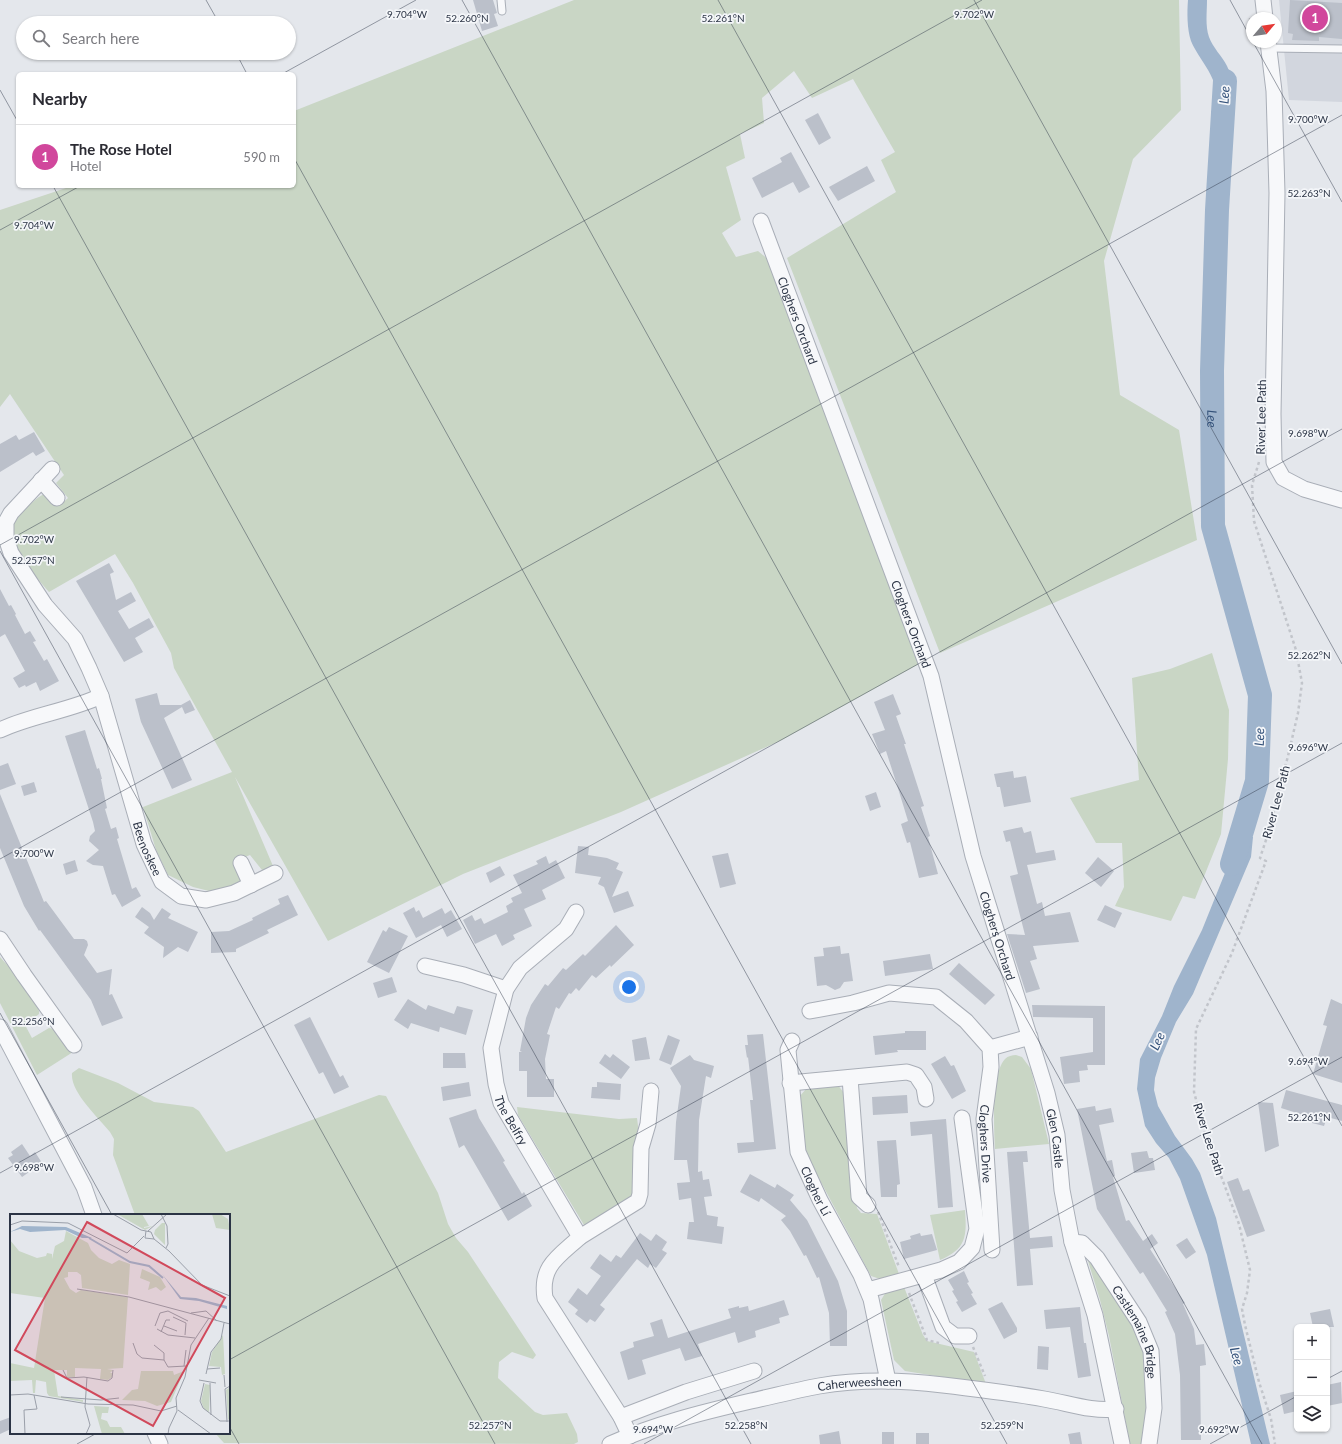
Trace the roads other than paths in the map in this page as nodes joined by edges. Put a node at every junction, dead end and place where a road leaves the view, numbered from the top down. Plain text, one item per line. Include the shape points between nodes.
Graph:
1 (501, 0) edge
2 (1263, 0) edge
3 (502, 10) dead end
4 (1264, 12) edge
5 (1282, 46) edge
6 (1268, 48) edge
7 (1342, 50) edge
8 (761, 221) dead end
9 (52, 469) dead end
10 (41, 480) junction
11 (57, 498) dead end
12 (1342, 500) edge
13 (101, 696) junction
14 (0, 730) edge
15 (241, 863) dead end
16 (275, 873) dead end
17 (251, 885) junction
18 (576, 912) dead end
19 (0, 939) edge
20 (425, 966) dead end
21 (506, 989) junction
22 (810, 1011) dead end
23 (0, 1027) edge
24 (1030, 1037) junction
25 (792, 1041) dead end
26 (74, 1045) dead end
27 (990, 1048) junction
28 (850, 1078) junction
29 (790, 1083) junction
30 (651, 1091) dead end
31 (926, 1099) dead end
32 (962, 1118) dead end
33 (868, 1206) dead end
34 (94, 1214) edge
35 (580, 1237) junction
36 (1072, 1242) junction
37 (992, 1250) dead end
38 (924, 1275) junction
39 (868, 1290) junction
40 (969, 1336) road end
41 (754, 1371) dead end
42 (888, 1381) junction
43 (1116, 1409) junction
44 (621, 1417) junction
45 (155, 1434) edge
46 (630, 1436) junction
47 (160, 1444) edge
48 (610, 1444) edge
49 (1122, 1444) edge
50 (1149, 1444) edge

1 - 3 lane
2 - 4 street
5 - 7 lane
6 - 12 street via 1274,91 1277,193 1272,414 1274,462 1283,478 1304,489
8 - 24 street, Cloghers Orchard via 931,676 973,856
9 - 10 street, Beenoskee
10 - 11 street
10 - 13 street, Beenoskee via 11,513 6,522 6,538 11,554 45,605 75,639
13 - 14 street via 76,707
13 - 17 street, Beenoskee via 144,844 162,882 181,896 206,900
15 - 17 street
16 - 17 street, Beenoskee
18 - 21 street, The Belfry via 566,929 520,968
19 - 26 street
20 - 21 street
21 - 35 street, The Belfry via 491,1048 501,1103
22 - 27 street via 889,993 936,997 966,1021
23 - 34 street via 84,1187
24 - 27 street
24 - 36 street, Glen Castle via 1057,1135 1062,1190
25 - 29 street, Clogher Lí via 788,1050
27 - 37 street, Cloghers Drive via 991,1067 984,1119
28 - 29 street
28 - 31 street via 911,1073 916,1075 924,1087
28 - 33 street via 859,1197
29 - 39 street, Clogher Lí via 798,1152 820,1200
30 - 35 street via 648,1124 642,1148 638,1201
32 - 38 street via 977,1229 972,1248 959,1262
35 - 44 street via 553,1260 546,1272 543,1284 545,1298
36 - 43 street, Glen Castle via 1095,1315
36 - 50 street, Castlemaine Bridge via 1082,1243 1097,1258 1139,1322 1151,1352 1154,1408
38 - 39 street
38 - 40 street via 943,1327 955,1336
39 - 42 street, Clogher Lí
41 - 44 street via 686,1392
42 - 43 street, Caherweesheen via 991,1391 1105,1411
42 - 46 street, Caherweesheen via 820,1386 700,1412
43 - 49 street, Glen Castle
44 - 46 street
45 - 47 street
46 - 48 street, Caherweesheen

